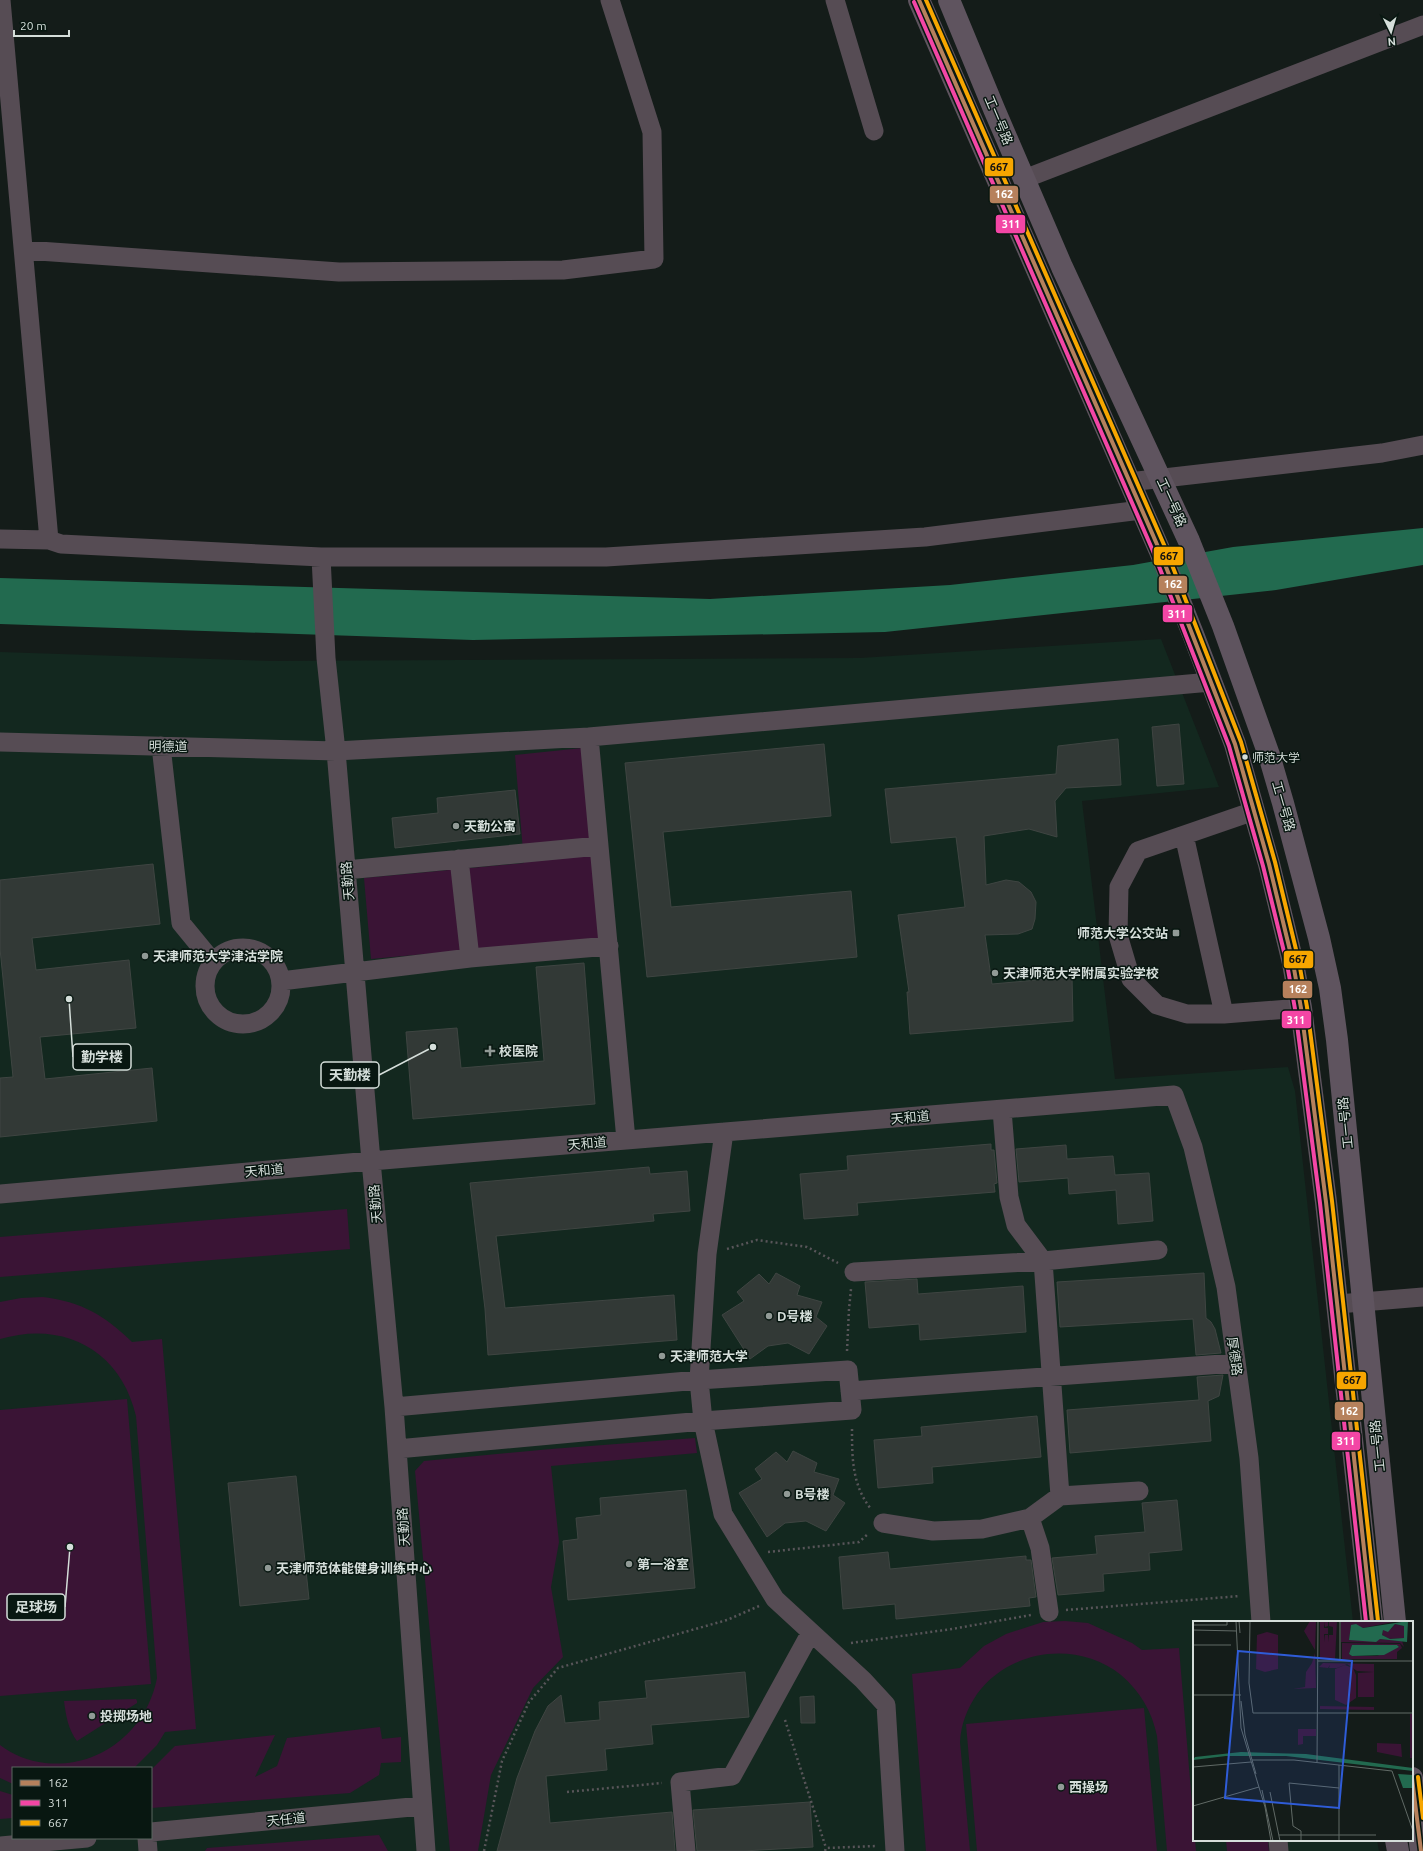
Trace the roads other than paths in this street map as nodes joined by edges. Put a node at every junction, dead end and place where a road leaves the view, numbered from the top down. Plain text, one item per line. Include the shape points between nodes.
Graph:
1 (2, 0) edge
2 (610, 0) edge
3 (835, 0) edge
4 (919, 0) edge
5 (949, 0) edge
6 (1423, 25) edge
7 (874, 131) dead end
8 (1024, 179) junction
9 (24, 250) junction
10 (1423, 445) edge
11 (1160, 478) junction
12 (1129, 482) junction
13 (1141, 510) junction
14 (0, 539) edge
15 (49, 540) junction
16 (321, 557) junction
17 (1211, 682) junction
18 (590, 737) junction
19 (0, 742) edge
20 (161, 746) junction
21 (336, 751) junction
22 (1254, 811) junction
23 (1184, 835) junction
24 (600, 846) junction
25 (459, 859) junction
26 (346, 870) junction
27 (609, 946) junction
28 (470, 958) junction
29 (213, 962) junction
30 (354, 972) junction
31 (281, 981) junction
32 (1301, 1008) junction
33 (1224, 1014) junction
34 (1174, 1095) joint
35 (1002, 1110) junction
36 (724, 1132) junction
37 (626, 1140) junction
38 (370, 1161) junction
39 (0, 1194) edge
40 (1158, 1250) dead end
41 (1043, 1260) junction
42 (854, 1272) road end
43 (1423, 1297) edge
44 (1362, 1302) junction
45 (1338, 1304) junction
46 (1236, 1363) junction
47 (1051, 1377) junction
48 (699, 1380) junction
49 (850, 1391) junction
50 (394, 1407) junction
51 (703, 1421) junction
52 (397, 1449) junction
53 (1138, 1491) dead end
54 (1060, 1496) junction
55 (1030, 1518) junction
56 (883, 1523) road end
57 (1049, 1612) dead end
58 (1261, 1621) edge
59 (1372, 1621) edge
60 (1395, 1621) edge
61 (811, 1632) junction
62 (1413, 1786) edge
63 (422, 1806) junction
64 (152, 1832) edge
65 (76, 1839) edge
66 (147, 1839) edge
67 (1278, 1841) edge
68 (1396, 1841) edge
69 (0, 1846) edge
70 (895, 1848) edge
71 (148, 1851) edge
72 (426, 1851) edge
73 (686, 1851) edge
74 (1279, 1851) edge
75 (1398, 1851) edge
76 (1421, 1851) edge

1 - 9 street
2 - 9 street via 652,132 654,259 563,270 339,272
3 - 7 street
4 - 12 main road, 工一号路
5 - 8 main road, 工一号路
6 - 8 street
8 - 11 main road, 工一号路
9 - 15 street
10 - 11 street via 1382,453
11 - 12 street
11 - 44 main road, 工一号路 via 1190,541 1269,755 1308,895 1330,988 1337,1040
12 - 13 main road, 工一号路
13 - 16 street via 925,537 614,557
13 - 17 main road, 工一号路
14 - 15 street
15 - 16 street via 61,544
16 - 21 street, 天勤路 via 326,658
17 - 18 street, 明德道
17 - 22 main road, 工一号路 via 1234,744
18 - 21 street, 明德道
18 - 24 street
19 - 20 street, 明德道
20 - 21 street, 明德道
20 - 29 street via 181,923
21 - 26 street, 天勤路
22 - 23 street
22 - 32 main road, 工一号路 via 1281,912
23 - 33 street
23 - 33 street via 1138,852 1119,887 1118,935 1132,979 1157,1005 1187,1014
24 - 25 street
24 - 27 street
25 - 26 street
25 - 28 street
26 - 30 street, 天勤路
27 - 28 street
27 - 37 street
28 - 30 street
29 - 31 street via 220,955 238,948 248,948 267,956 274,963
29 - 31 street via 205,981 208,1001 220,1016 233,1023 248,1024 267,1016 279,1001
30 - 31 street
30 - 38 street, 天勤路
32 - 33 street
32 - 45 main road, 工一号路
34 - 35 street, 天和道
34 - 46 street, 厚德路 via 1193,1146 1224,1280
35 - 36 street, 天和道
35 - 41 street via 1009,1197 1016,1225
36 - 37 street, 天和道
36 - 48 street via 707,1254
37 - 38 street, 天和道
38 - 39 street, 天和道
38 - 50 street, 天勤路
40 - 41 street
41 - 42 street
41 - 47 street
43 - 44 street
44 - 45 street
44 - 60 main road, 工一号路
45 - 59 main road, 工一号路
46 - 47 street
46 - 58 street, 厚德路 via 1249,1458
47 - 49 street
47 - 54 street
48 - 49 street via 848,1370
48 - 50 street
48 - 51 street
49 - 51 street via 852,1410
50 - 52 street, 天勤路
51 - 52 street
51 - 61 street via 723,1514 775,1599
52 - 63 street, 天勤路
53 - 54 street
54 - 55 street
55 - 56 street via 982,1529 933,1531
55 - 57 street via 1040,1548
61 - 70 street via 886,1705
61 - 73 street via 732,1776 680,1782
62 - 76 main road
63 - 64 street, 天任道
63 - 72 street, 天勤路
65 - 69 street
66 - 71 street
67 - 74 street
68 - 75 main road

